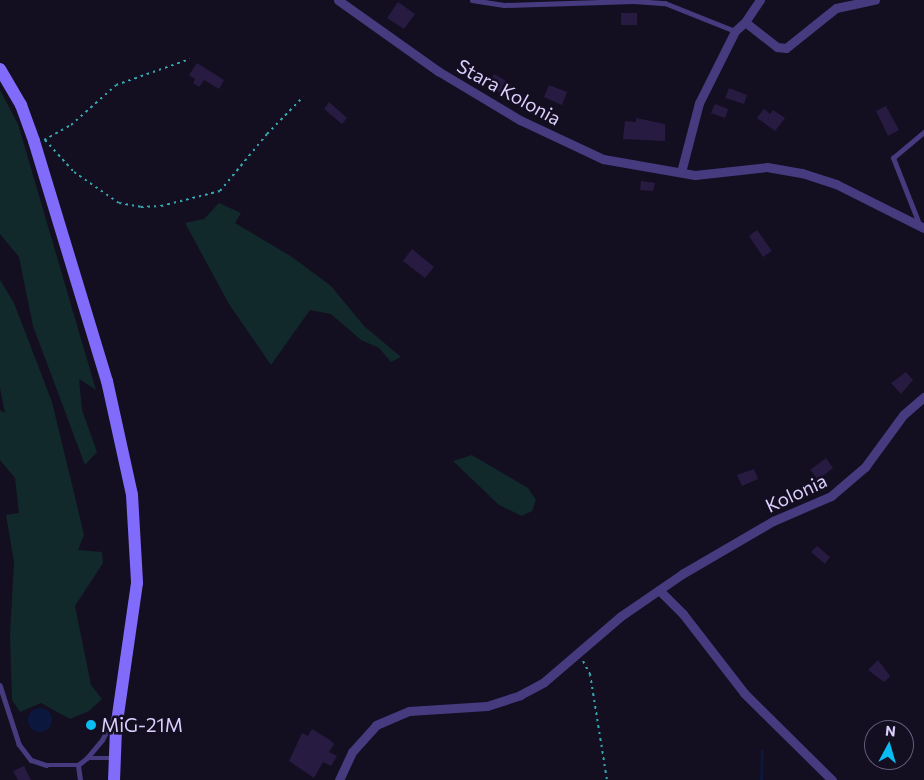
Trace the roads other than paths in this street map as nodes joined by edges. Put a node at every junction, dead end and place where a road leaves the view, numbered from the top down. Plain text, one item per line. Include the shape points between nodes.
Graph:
1 (338, 0) edge
2 (472, 0) edge
3 (760, 0) edge
4 (875, 0) edge
5 (745, 22) junction
6 (734, 31) junction
7 (0, 69) edge
8 (924, 132) edge
9 (681, 172) junction
10 (921, 227) edge
11 (924, 397) edge
12 (659, 590) junction
13 (0, 685) edge
14 (120, 703) junction
15 (87, 758) junction
16 (114, 758) junction
17 (78, 764) junction
18 (80, 780) edge
19 (114, 780) edge
20 (339, 780) edge
21 (832, 780) edge

1 - 9 street, Stara Kolonia via 438,71 520,120 603,159
2 - 6 lane via 504,5 634,0 664,3
3 - 5 street
4 - 5 street via 836,8 786,48 777,46
5 - 6 street
6 - 9 street via 699,103
7 - 14 main road via 40,141 107,381 132,495 137,583
8 - 10 lane via 893,158
9 - 10 street, Stara Kolonia via 710,175 766,167 802,173 836,184
11 - 12 street, Kolonia via 903,415 865,466 844,488 818,503 773,521
12 - 20 street, Kolonia via 621,616 544,682 520,695 487,706 433,708 391,717 361,739
12 - 21 street via 683,614 744,692
13 - 17 lane via 19,744 31,760 46,765
14 - 15 lane via 102,740
14 - 16 main road
15 - 16 lane
15 - 17 lane
16 - 19 main road
17 - 18 lane

